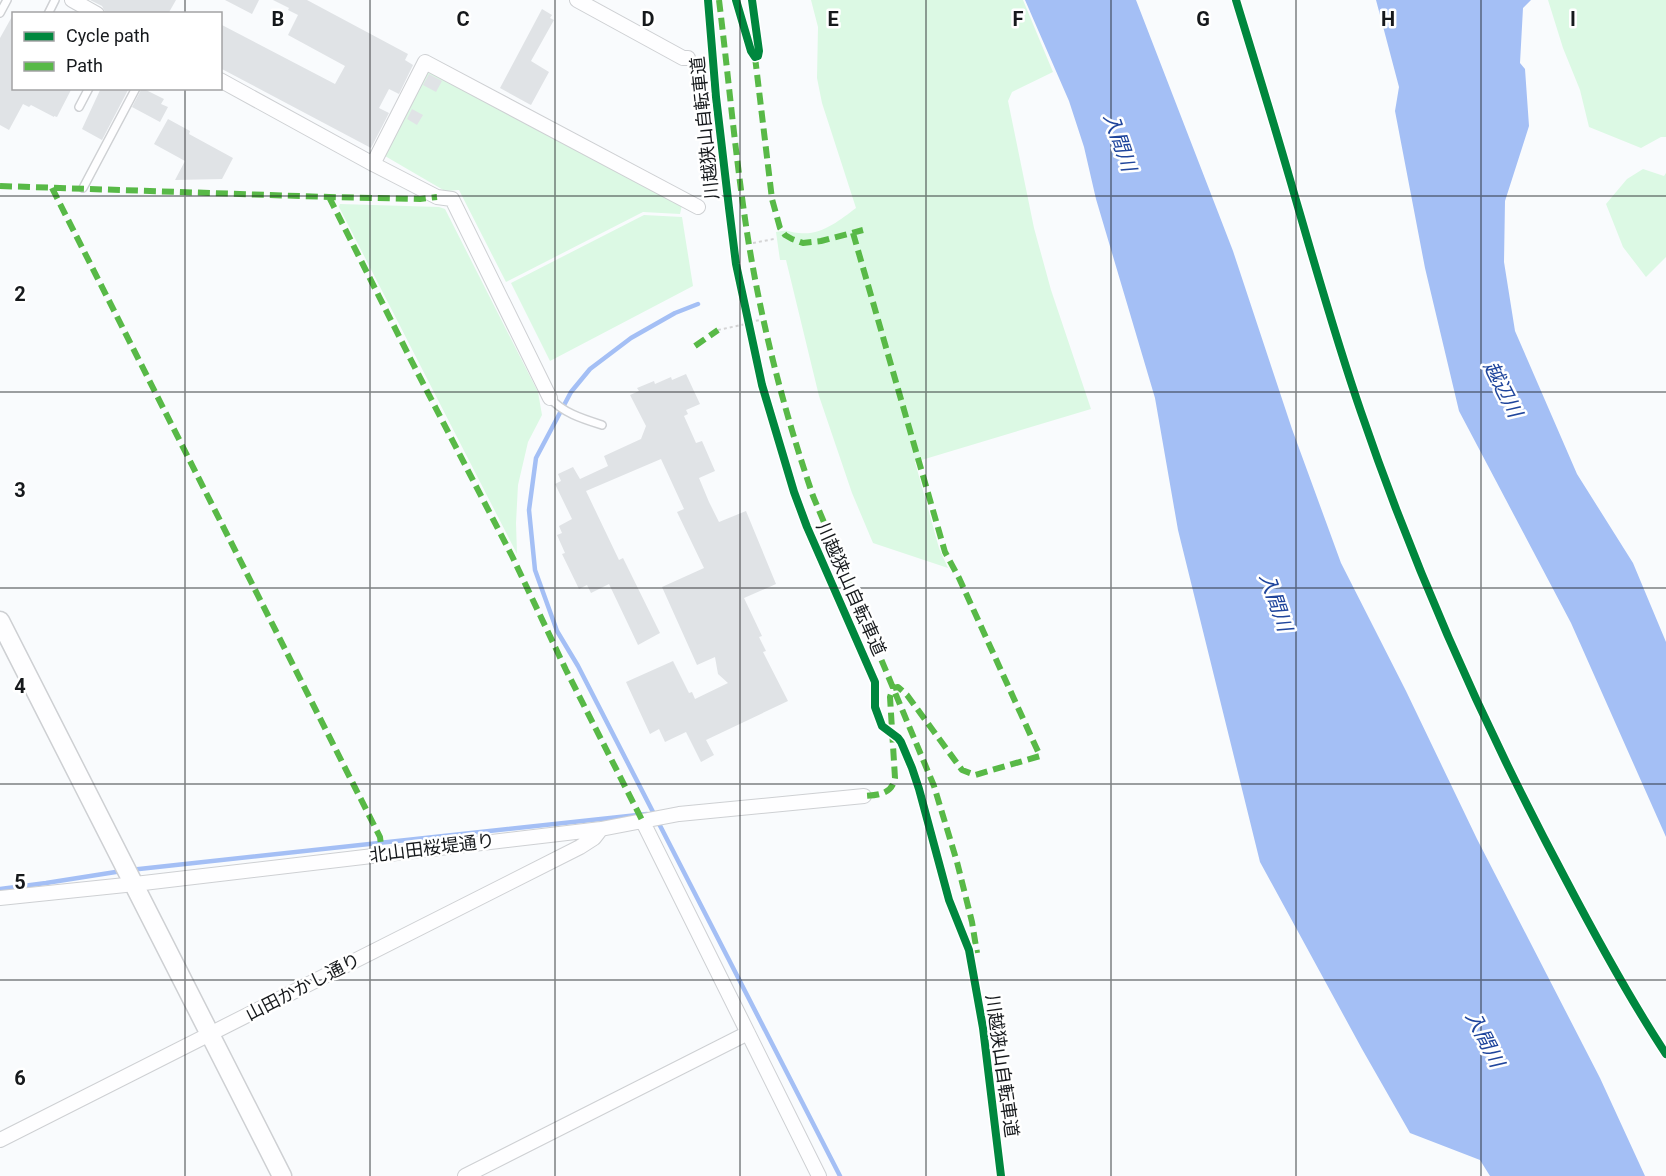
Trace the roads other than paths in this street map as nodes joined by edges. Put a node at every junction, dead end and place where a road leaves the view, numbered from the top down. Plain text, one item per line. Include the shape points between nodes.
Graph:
1 (7, 0) edge
2 (72, 0) edge
3 (582, 1) edge
4 (93, 12) edge
5 (0, 14) edge
6 (688, 58) dead end
7 (222, 81) edge
8 (88, 90) edge
9 (135, 90) edge
10 (79, 107) dead end
11 (373, 164) junction
12 (82, 188) dead end
13 (698, 207) dead end
14 (552, 400) joint
15 (602, 425) dead end
16 (0, 621) edge
17 (864, 796) dead end
18 (643, 822) junction
19 (600, 829) junction
20 (135, 884) junction
21 (0, 898) edge
22 (748, 1033) junction
23 (210, 1034) junction
24 (0, 1140) edge
25 (282, 1176) edge
26 (465, 1176) edge
27 (819, 1176) edge

1 - 5 lane
2 - 4 street
3 - 6 street
7 - 11 street
8 - 10 lane
9 - 12 lane
11 - 13 street via 425,62
11 - 14 street via 437,197 452,199
14 - 15 lane via 577,417
16 - 20 street
17 - 18 street, 北山田桜堤通り via 679,814
18 - 19 street, 北山田桜堤通り
18 - 22 street
19 - 20 street, 北山田桜堤通り
19 - 23 street, 山田かかし通り via 580,847
20 - 21 street, 北山田桜堤通り
20 - 23 street
22 - 26 street
22 - 27 street
23 - 24 street, 山田かかし通り
23 - 25 street

